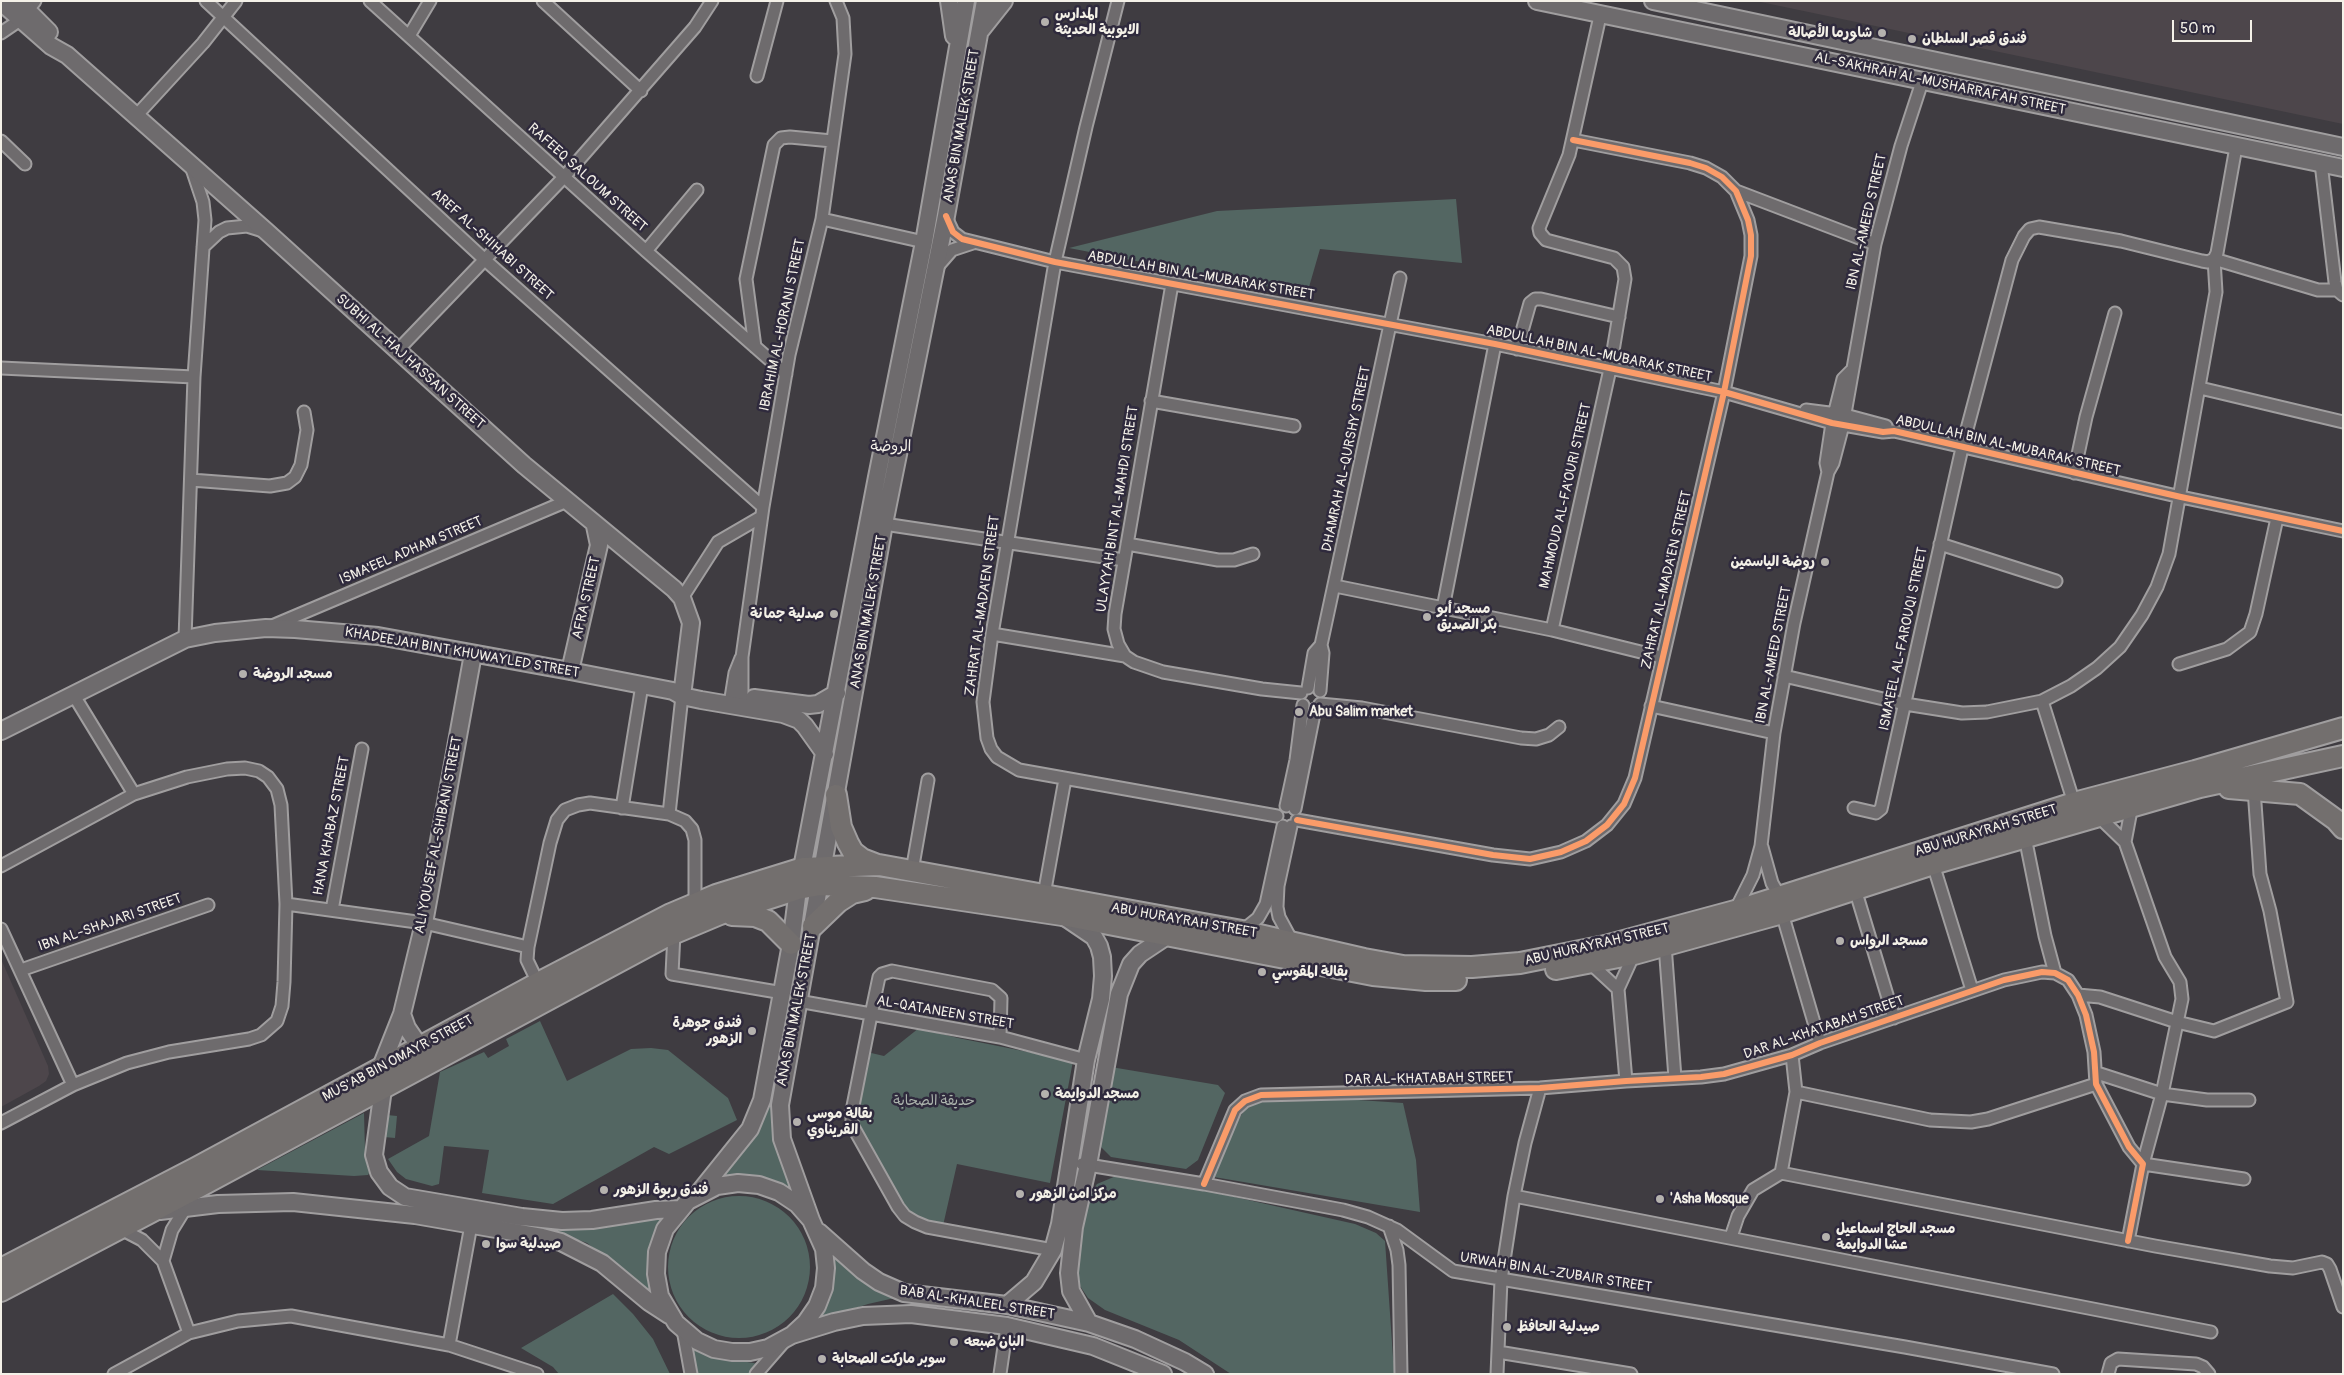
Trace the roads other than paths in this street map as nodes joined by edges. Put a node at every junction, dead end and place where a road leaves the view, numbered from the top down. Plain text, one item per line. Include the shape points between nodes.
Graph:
1 (206, 1) edge
2 (236, 1) edge
3 (370, 1) edge
4 (430, 1) edge
5 (543, 1) edge
6 (712, 1) edge
7 (777, 1) edge
8 (836, 1) edge
9 (949, 1) edge
10 (966, 1) edge
11 (985, 1) edge
12 (1004, 1) edge
13 (1118, 1) edge
14 (1536, 1) edge
15 (1653, 1) edge
16 (1694, 1) edge
17 (1593, 7) edge
18 (17, 8) edge
19 (1718, 16) junction
20 (224, 18) junction
21 (979, 32) junction
22 (1, 33) edge
23 (409, 36) junction
24 (956, 49) junction
25 (757, 76) dead end
26 (1922, 82) junction
27 (641, 91) junction
28 (136, 116) junction
29 (1573, 140) junction
30 (1, 141) edge
31 (832, 141) junction
32 (2236, 147) junction
33 (2343, 147) edge
34 (25, 164) dead end
35 (2322, 164) junction
36 (192, 168) junction
37 (2343, 168) edge
38 (564, 177) junction
39 (697, 190) dead end
40 (1736, 192) junction
41 (946, 216) junction
42 (822, 219) junction
43 (267, 232) junction
44 (924, 242) junction
45 (973, 243) junction
46 (1875, 244) junction
47 (203, 248) junction
48 (646, 251) junction
49 (2214, 259) junction
50 (485, 260) junction
51 (1055, 262) junction
52 (934, 270) junction
53 (1400, 278) dead end
54 (1172, 284) junction
55 (2340, 292) edge
56 (2115, 313) dead end
57 (1619, 317) junction
58 (1392, 324) junction
59 (1495, 344) junction
60 (755, 347) junction
61 (1517, 349) junction
62 (397, 351) junction
63 (1, 368) edge
64 (1610, 369) junction
65 (786, 374) junction
66 (194, 377) junction
67 (2200, 388) junction
68 (1724, 392) junction
69 (1151, 401) junction
70 (304, 412) dead end
71 (1838, 419) junction
72 (2343, 422) edge
73 (1294, 426) dead end
74 (1962, 448) junction
75 (2074, 473) junction
76 (190, 480) junction
77 (2180, 498) junction
78 (567, 501) junction
79 (762, 512) junction
80 (2277, 518) junction
81 (884, 524) junction
82 (595, 526) junction
83 (2343, 532) edge
84 (1006, 542) junction
85 (1127, 544) junction
86 (1940, 544) junction
87 (1252, 554) dead end
88 (1124, 560) junction
89 (2056, 581) dead end
90 (1335, 586) junction
91 (682, 598) junction
92 (1443, 608) junction
93 (266, 628) junction
94 (1552, 630) junction
95 (992, 634) junction
96 (185, 640) junction
97 (1321, 645) junction
98 (473, 654) junction
99 (1125, 656) junction
100 (1661, 657) junction
101 (2179, 664) dead end
102 (570, 671) junction
103 (1784, 676) junction
104 (642, 685) junction
105 (680, 692) junction
106 (837, 693) junction
107 (73, 694) junction
108 (1303, 697) junction
109 (736, 700) junction
110 (1319, 700) junction
111 (2042, 701) junction
112 (1905, 704) junction
113 (1651, 706) junction
114 (1559, 727) dead end
115 (2343, 728) edge
116 (1, 731) edge
117 (1774, 733) junction
118 (362, 749) dead end
119 (825, 754) junction
120 (2343, 756) edge
121 (1065, 779) junction
122 (928, 780) dead end
123 (2200, 786) junction
124 (2254, 789) junction
125 (134, 794) junction
126 (836, 795) junction
127 (2074, 803) junction
128 (2132, 805) junction
129 (622, 808) junction
130 (1854, 808) dead end
131 (669, 814) junction
132 (2097, 815) junction
133 (1288, 817) junction
134 (2343, 828) edge
135 (2025, 837) junction
136 (2125, 842) junction
137 (1761, 846) junction
138 (1933, 864) junction
139 (880, 865) junction
140 (1, 866) edge
141 (803, 868) junction
142 (912, 871) junction
143 (1887, 871) junction
144 (821, 876) junction
145 (1859, 882) junction
146 (875, 887) junction
147 (798, 889) junction
148 (1044, 895) junction
149 (695, 903) junction
150 (208, 904) dead end
151 (286, 904) junction
152 (1781, 905) junction
153 (332, 910) junction
154 (1735, 911) junction
155 (720, 914) junction
156 (1062, 915) junction
157 (424, 923) junction
158 (813, 926) junction
159 (1, 928) edge
160 (1242, 931) junction
161 (674, 933) junction
162 (1167, 936) junction
163 (1292, 941) junction
164 (791, 944) junction
165 (1665, 945) junction
166 (528, 946) junction
167 (1634, 954) junction
168 (1591, 964) junction
169 (21, 970) junction
170 (2055, 973) junction
171 (538, 983) junction
172 (1618, 989) junction
173 (1972, 990) junction
174 (783, 993) junction
175 (2078, 995) junction
176 (798, 1001) junction
177 (402, 1014) junction
178 (871, 1015) junction
179 (1894, 1018) junction
180 (2177, 1022) junction
181 (1000, 1037) junction
182 (1820, 1043) junction
183 (420, 1047) junction
184 (1792, 1055) junction
185 (1086, 1060) junction
186 (381, 1067) junction
187 (1676, 1078) junction
188 (2096, 1078) junction
189 (1626, 1081) junction
190 (73, 1085) junction
191 (1540, 1088) junction
192 (383, 1089) junction
193 (1796, 1092) junction
194 (2162, 1094) junction
195 (2249, 1100) dead end
196 (1, 1123) edge
197 (1070, 1162) junction
198 (2143, 1164) junction
199 (1088, 1165) junction
200 (1781, 1173) junction
201 (2244, 1179) dead end
202 (1204, 1184) junction
203 (199, 1188) junction
204 (697, 1195) junction
205 (1514, 1196) junction
206 (187, 1206) junction
207 (680, 1209) junction
208 (150, 1212) junction
209 (471, 1225) junction
210 (814, 1225) junction
211 (1389, 1226) junction
212 (121, 1229) junction
213 (1731, 1237) junction
214 (2128, 1241) junction
215 (1053, 1250) junction
216 (163, 1261) junction
217 (1, 1269) edge
218 (1501, 1280) junction
219 (1, 1291) edge
220 (1008, 1305) junction
221 (2343, 1307) edge
222 (670, 1315) junction
223 (1089, 1322) junction
224 (1007, 1326) junction
225 (683, 1330) junction
226 (2211, 1332) dead end
227 (189, 1333) junction
228 (789, 1338) junction
229 (449, 1345) junction
230 (1498, 1352) junction
231 (114, 1374) edge
232 (537, 1374) edge
233 (691, 1374) edge
234 (756, 1374) edge
235 (1000, 1374) edge
236 (1163, 1374) edge
237 (1205, 1374) edge
238 (1401, 1374) edge
239 (1497, 1374) edge
240 (1631, 1374) edge
241 (2053, 1374) edge
242 (2108, 1374) edge
243 (2209, 1374) edge

1 - 20 street, AREF AL-SHIHABI STREET
2 - 20 street
3 - 23 street, RAFEEQ SALOUM STREET
4 - 23 street
5 - 27 street
6 - 27 street via 695,27
7 - 25 street
8 - 31 street, IBRAHIM AL-HORANI STREET via 843,18 845,54
9 - 24 main road
10 - 24 main road, ANAS BIN MALEK STREET
11 - 21 main road, ANAS BIN MALEK STREET
12 - 21 main road
13 - 51 street, ZAHRAT AL-MADA'EN STREET
14 - 17 main road, AL-SAKHRAH AL-MUSHARRAFAH STREET
15 - 19 main road, AL-SAKHRAH AL-MUSHARRAFAH STREET
16 - 19 main road
17 - 26 main road, AL-SAKHRAH AL-MUSHARRAFAH STREET
17 - 29 street
18 - 22 street
18 - 28 main road, SUBHI AL-HAJ HASSAN STREET via 54,48
19 - 33 main road, AL-SAKHRAH AL-MUSHARRAFAH STREET
20 - 28 street
20 - 50 street, AREF AL-SHIHABI STREET
21 - 41 main road, ANAS BIN MALEK STREET
23 - 38 street, RAFEEQ SALOUM STREET
24 - 44 main road, ANAS BIN MALEK STREET
26 - 32 main road, AL-SAKHRAH AL-MUSHARRAFAH STREET
26 - 46 street, IBN AL-AMEED STREET
27 - 38 street
28 - 36 main road, SUBHI AL-HAJ HASSAN STREET
29 - 40 street, ZAHRAT AL-MADA'EN STREET via 1690,163 1722,177
29 - 57 street via 1539,228 1540,233 1546,240 1619,262 1625,273
30 - 34 street
31 - 42 street, IBRAHIM AL-HORANI STREET
31 - 60 street via 790,137 781,138 774,145 746,279
32 - 35 main road, AL-SAKHRAH AL-MUSHARRAFAH STREET
32 - 49 street
35 - 37 main road, AL-SAKHRAH AL-MUSHARRAFAH STREET
35 - 55 street
36 - 43 main road, SUBHI AL-HAJ HASSAN STREET
36 - 47 street via 204,211
38 - 48 street, RAFEEQ SALOUM STREET
38 - 50 street
39 - 48 street
40 - 46 street
40 - 68 street, ZAHRAT AL-MADA'EN STREET via 1748,220 1752,256
41 - 45 street, ABDULLAH BIN AL-MUBARAK STREET via 953,232
41 - 52 main road, ANAS BIN MALEK STREET
42 - 44 street
42 - 65 street, IBRAHIM AL-HORANI STREET
43 - 47 street via 247,226 228,228
43 - 62 main road, SUBHI AL-HAJ HASSAN STREET
44 - 106 main road, ANAS BIN MALEK STREET
45 - 51 street, ABDULLAH BIN AL-MUBARAK STREET
45 - 52 street via 952,250
46 - 71 street, IBN AL-AMEED STREET via 1851,371 1843,379
47 - 66 street
48 - 60 street, RAFEEQ SALOUM STREET
49 - 55 street via 2318,290
49 - 67 street via 2216,292
49 - 74 street, ISMA'EEL AL-FAROUQI STREET via 2208,262 2121,241 2039,227 2030,229 2012,260
50 - 62 street
50 - 79 street, AREF AL-SHIHABI STREET
51 - 54 street, ABDULLAH BIN AL-MUBARAK STREET
51 - 84 street, ZAHRAT AL-MADA'EN STREET
52 - 81 main road, ANAS BIN MALEK STREET
53 - 58 street, DHAMRAH AL-QURSHY STREET
54 - 58 street, ABDULLAH BIN AL-MUBARAK STREET
54 - 69 street, ULAYYAH BINT AL-MAHDI STREET
56 - 75 street
57 - 61 street via 1535,299 1530,303
57 - 64 street
58 - 59 street, ABDULLAH BIN AL-MUBARAK STREET
58 - 90 street, DHAMRAH AL-QURSHY STREET
59 - 61 street, ABDULLAH BIN AL-MUBARAK STREET
59 - 92 street
60 - 65 street, RAFEEQ SALOUM STREET
61 - 64 street, ABDULLAH BIN AL-MUBARAK STREET
62 - 78 main road, SUBHI AL-HAJ HASSAN STREET
63 - 66 street
64 - 68 street, ABDULLAH BIN AL-MUBARAK STREET
64 - 94 street, MAHMOUD AL-FA'OURI STREET
65 - 79 street, IBRAHIM AL-HORANI STREET
66 - 76 street
67 - 72 street
67 - 77 street
68 - 71 street, ABDULLAH BIN AL-MUBARAK STREET
68 - 100 street, ZAHRAT AL-MADA'EN STREET
69 - 73 street
69 - 85 street, ULAYYAH BINT AL-MAHDI STREET
70 - 76 street via 307,430 301,465 287,484 270,486
71 - 74 street, ABDULLAH BIN AL-MUBARAK STREET
71 - 103 street, IBN AL-AMEED STREET via 1826,463 1828,472
74 - 75 street, ABDULLAH BIN AL-MUBARAK STREET
74 - 86 street, ISMA'EEL AL-FAROUQI STREET
75 - 77 street, ABDULLAH BIN AL-MUBARAK STREET
76 - 96 street
77 - 80 street, ABDULLAH BIN AL-MUBARAK STREET
77 - 111 street via 2169,554 2142,615 2120,647 2098,668
78 - 82 main road, SUBHI AL-HAJ HASSAN STREET
78 - 93 street, ISMA'EEL ADHAM STREET
79 - 91 street via 718,542
79 - 109 street, IBRAHIM AL-HORANI STREET
80 - 83 street, ABDULLAH BIN AL-MUBARAK STREET
80 - 101 street via 2250,632 2227,649
81 - 84 street
81 - 126 main road, ANAS BIN MALEK STREET
82 - 91 main road, SUBHI AL-HAJ HASSAN STREET
82 - 102 main road, AFRA STREET via 599,545
84 - 88 street
84 - 95 street, ZAHRAT AL-MADA'EN STREET
85 - 87 street via 1218,560 1234,560
85 - 88 street, ULAYYAH BINT AL-MAHDI STREET
86 - 89 street
86 - 112 street, ISMA'EEL AL-FAROUQI STREET
88 - 99 street, ULAYYAH BINT AL-MAHDI STREET via 1114,629
90 - 92 street
90 - 97 street, DHAMRAH AL-QURSHY STREET
91 - 105 main road, SUBHI AL-HAJ HASSAN STREET via 691,622
92 - 94 street
93 - 96 main road, KHADEEJAH BINT KHUWAYLED STREET
93 - 98 main road, KHADEEJAH BINT KHUWAYLED STREET via 378,636
94 - 100 street
95 - 99 street
95 - 121 street, ZAHRAT AL-MADA'EN STREET via 984,702 984,722 991,749 1013,768
96 - 107 main road, KHADEEJAH BINT KHUWAYLED STREET
97 - 108 street, DHAMRAH AL-QURSHY STREET via 1314,653
97 - 110 street, DHAMRAH AL-QURSHY STREET
98 - 102 main road, KHADEEJAH BINT KHUWAYLED STREET
98 - 157 main road, ALI YOUSEF AL-SHIBANI STREET
99 - 108 street via 1163,672
100 - 113 street, ZAHRAT AL-MADA'EN STREET
102 - 104 main road, KHADEEJAH BINT KHUWAYLED STREET
103 - 112 street
103 - 117 street, IBN AL-AMEED STREET
104 - 105 main road, KHADEEJAH BINT KHUWAYLED STREET
104 - 129 street
105 - 109 main road, KHADEEJAH BINT KHUWAYLED STREET
105 - 131 street
106 - 109 main road, KHADEEJAH BINT KHUWAYLED STREET via 818,704 809,705
106 - 119 main road, ANAS BIN MALEK STREET
107 - 116 main road, KHADEEJAH BINT KHUWAYLED STREET
107 - 125 street
108 - 110 street via 1306,708
108 - 110 street via 1316,688
108 - 133 street, DHAMRAH AL-QURSHY STREET
109 - 119 main road, KHADEEJAH BINT KHUWAYLED STREET via 799,720
110 - 114 street via 1521,738 1536,739
110 - 133 street, DHAMRAH AL-QURSHY STREET
111 - 112 street via 1987,712 1962,713
111 - 127 street
112 - 130 street, ISMA'EEL AL-FAROUQI STREET via 1879,811
113 - 117 street
113 - 133 street, ZAHRAT AL-MADA'EN STREET via 1635,778 1624,804 1607,826 1586,841 1561,852 1530,859 1493,855
115 - 127 highway, ABU HURAYRAH STREET
117 - 137 street, IBN AL-AMEED STREET
118 - 153 street, HANA KHABAZ STREET
119 - 141 main road, ANAS BIN MALEK STREET
120 - 123 highway, ABU HURAYRAH STREET
121 - 133 street, ZAHRAT AL-MADA'EN STREET
121 - 148 street
122 - 142 street
123 - 124 highway
123 - 128 highway, ABU HURAYRAH STREET
124 - 134 highway via 2300,794
124 - 180 street via 2260,874 2287,1002 2214,1031
125 - 140 street
125 - 151 street via 187,777 226,769 245,768 268,777 277,789 281,805
126 - 139 highway via 841,827 853,852
126 - 144 main road, ANAS BIN MALEK STREET
127 - 143 highway, ABU HURAYRAH STREET
128 - 132 highway, ABU HURAYRAH STREET
128 - 136 street
129 - 131 street
129 - 166 street via 578,805 565,810 557,820
131 - 149 street via 685,821 696,840
132 - 135 highway, ABU HURAYRAH STREET
132 - 136 street
133 - 160 street, DHAMRAH AL-QURSHY STREET via 1266,904 1258,918
133 - 163 street, DHAMRAH AL-QURSHY STREET via 1277,907
135 - 138 highway, ABU HURAYRAH STREET
135 - 170 street
136 - 180 street via 2164,957 2180,982 2182,999
137 - 152 street, IBN AL-AMEED STREET
137 - 154 street, IBN AL-AMEED STREET via 1754,875
138 - 143 highway, ABU HURAYRAH STREET
138 - 173 street
139 - 142 highway, ABU HURAYRAH STREET
139 - 144 highway, ABU HURAYRAH STREET
141 - 144 highway, ABU HURAYRAH STREET
141 - 147 main road, ANAS BIN MALEK STREET
141 - 149 highway, MUS'AB BIN OMAYR STREET
142 - 148 highway, ABU HURAYRAH STREET
143 - 145 highway, ABU HURAYRAH STREET
144 - 146 highway, ABU HURAYRAH STREET
144 - 147 highway, ABU HURAYRAH STREET
144 - 158 main road, ANAS BIN MALEK STREET
145 - 152 highway, ABU HURAYRAH STREET
145 - 179 street
146 - 156 highway, ABU HURAYRAH STREET
146 - 158 highway via 852,893
147 - 155 highway, MUS'AB BIN OMAYR STREET
147 - 164 main road, ANAS BIN MALEK STREET
148 - 160 highway, ABU HURAYRAH STREET
149 - 171 highway, MUS'AB BIN OMAYR STREET
150 - 169 street, IBN AL-SHAJARI STREET
151 - 153 street
151 - 190 street via 282,1006 272,1027 249,1039 148,1056
152 - 154 highway, ABU HURAYRAH STREET
152 - 165 highway, ABU HURAYRAH STREET
152 - 182 street, IBN AL-AMEED STREET
153 - 157 street
154 - 163 highway, ABU HURAYRAH STREET via 1565,955 1472,966 1403,966
155 - 161 highway, MUS'AB BIN OMAYR STREET
155 - 164 highway via 756,916 768,921
156 - 162 highway, ABU HURAYRAH STREET
156 - 185 main road via 1094,937 1102,957 1101,999
157 - 166 street
157 - 177 main road, ALI YOUSEF AL-SHIBANI STREET
158 - 176 main road, ANAS BIN MALEK STREET
159 - 169 street
160 - 163 highway, ABU HURAYRAH STREET
161 - 174 street via 672,974
161 - 192 highway, MUS'AB BIN OMAYR STREET
162 - 168 highway, ABU HURAYRAH STREET via 1373,975 1426,980 1514,976
162 - 199 main road via 1140,954 1124,977
164 - 174 main road, ANAS BIN MALEK STREET
165 - 167 highway, ABU HURAYRAH STREET
165 - 187 street
166 - 171 street via 527,960
167 - 168 highway, ABU HURAYRAH STREET
167 - 172 street
168 - 172 street
169 - 190 street
170 - 173 street, DAR AL-KHATABAH STREET via 2042,972
170 - 175 street via 2068,980
171 - 183 highway, MUS'AB BIN OMAYR STREET
172 - 189 street
173 - 179 street, DAR AL-KHATABAH STREET
174 - 204 main road, ANAS BIN MALEK STREET via 757,1116
175 - 180 street via 2100,996
175 - 188 street via 2086,1015
176 - 178 street, AL-QATANEEN STREET
176 - 210 main road, ANAS BIN MALEK STREET via 779,1123
177 - 183 main road
177 - 186 main road, ALI YOUSEF AL-SHIBANI STREET
178 - 181 street, AL-QATANEEN STREET
178 - 181 street via 879,977 892,971 992,990 1001,998
178 - 215 street via 851,1117 855,1131 898,1207 905,1216 927,1227
179 - 182 street, DAR AL-KHATABAH STREET
180 - 194 street
181 - 185 street, AL-QATANEEN STREET
182 - 184 street, DAR AL-KHATABAH STREET
183 - 186 highway, MUS'AB BIN OMAYR STREET
184 - 187 street, DAR AL-KHATABAH STREET via 1724,1074
184 - 193 street
185 - 197 main road
186 - 217 highway, MUS'AB BIN OMAYR STREET
187 - 189 street, DAR AL-KHATABAH STREET
188 - 193 street via 1988,1119 1971,1122 1930,1120
188 - 194 street
188 - 198 street via 2129,1147
189 - 191 street, DAR AL-KHATABAH STREET
190 - 196 street
191 - 202 street, DAR AL-KHATABAH STREET via 1261,1095 1245,1101 1235,1110
191 - 205 street
192 - 203 highway, MUS'AB BIN OMAYR STREET
192 - 207 main road via 374,1156 379,1172 390,1187 405,1197 522,1218 562,1221
193 - 200 street
194 - 195 street via 2207,1100
194 - 198 street
197 - 199 street, URWAH BIN AL-ZUBAIR STREET
197 - 215 main road
198 - 201 street
198 - 214 street
199 - 202 street, URWAH BIN AL-ZUBAIR STREET
199 - 223 main road via 1074,1227 1069,1273 1071,1291
200 - 213 street via 1753,1190
200 - 214 street
202 - 211 street, URWAH BIN AL-ZUBAIR STREET via 1343,1210
203 - 206 street
203 - 208 highway, MUS'AB BIN OMAYR STREET
204 - 207 main road
204 - 210 main road via 717,1186 759,1185 791,1200
205 - 213 street
205 - 218 street
206 - 208 main road, MUS'AB BIN OMAYR STREET
206 - 209 main road, MUS'AB BIN OMAYR STREET via 293,1202
206 - 216 street via 172,1230
207 - 222 main road via 665,1228 657,1252 660,1296
208 - 212 highway, MUS'AB BIN OMAYR STREET
209 - 222 main road, MUS'AB BIN OMAYR STREET via 548,1239 582,1251
209 - 229 street
210 - 220 main road, BAB AL-KHALEEL STREET via 863,1272 904,1293
210 - 228 main road via 824,1249 824,1288 806,1322
211 - 218 street, URWAH BIN AL-ZUBAIR STREET via 1448,1269
211 - 238 street via 1398,1250
212 - 216 street via 142,1240
212 - 219 highway, MUS'AB BIN OMAYR STREET
213 - 226 street
214 - 221 street via 2282,1268 2322,1262 2330,1268
215 - 220 main road via 1034,1282
216 - 227 street
218 - 230 street
218 - 241 street, URWAH BIN AL-ZUBAIR STREET
220 - 223 main road, BAB AL-KHALEEL STREET
222 - 225 main road
223 - 237 main road, BAB AL-KHALEEL STREET via 1135,1339
224 - 228 main road, BAB AL-KHALEEL STREET via 889,1314 834,1322
224 - 235 street
224 - 236 main road, BAB AL-KHALEEL STREET via 1093,1346
225 - 228 main road via 714,1349 732,1352 768,1348
225 - 233 street
227 - 229 street via 238,1322 290,1316
227 - 231 street
228 - 234 street
229 - 232 street
230 - 239 street
230 - 240 street
242 - 243 street via 2111,1363 2118,1359 2196,1364

